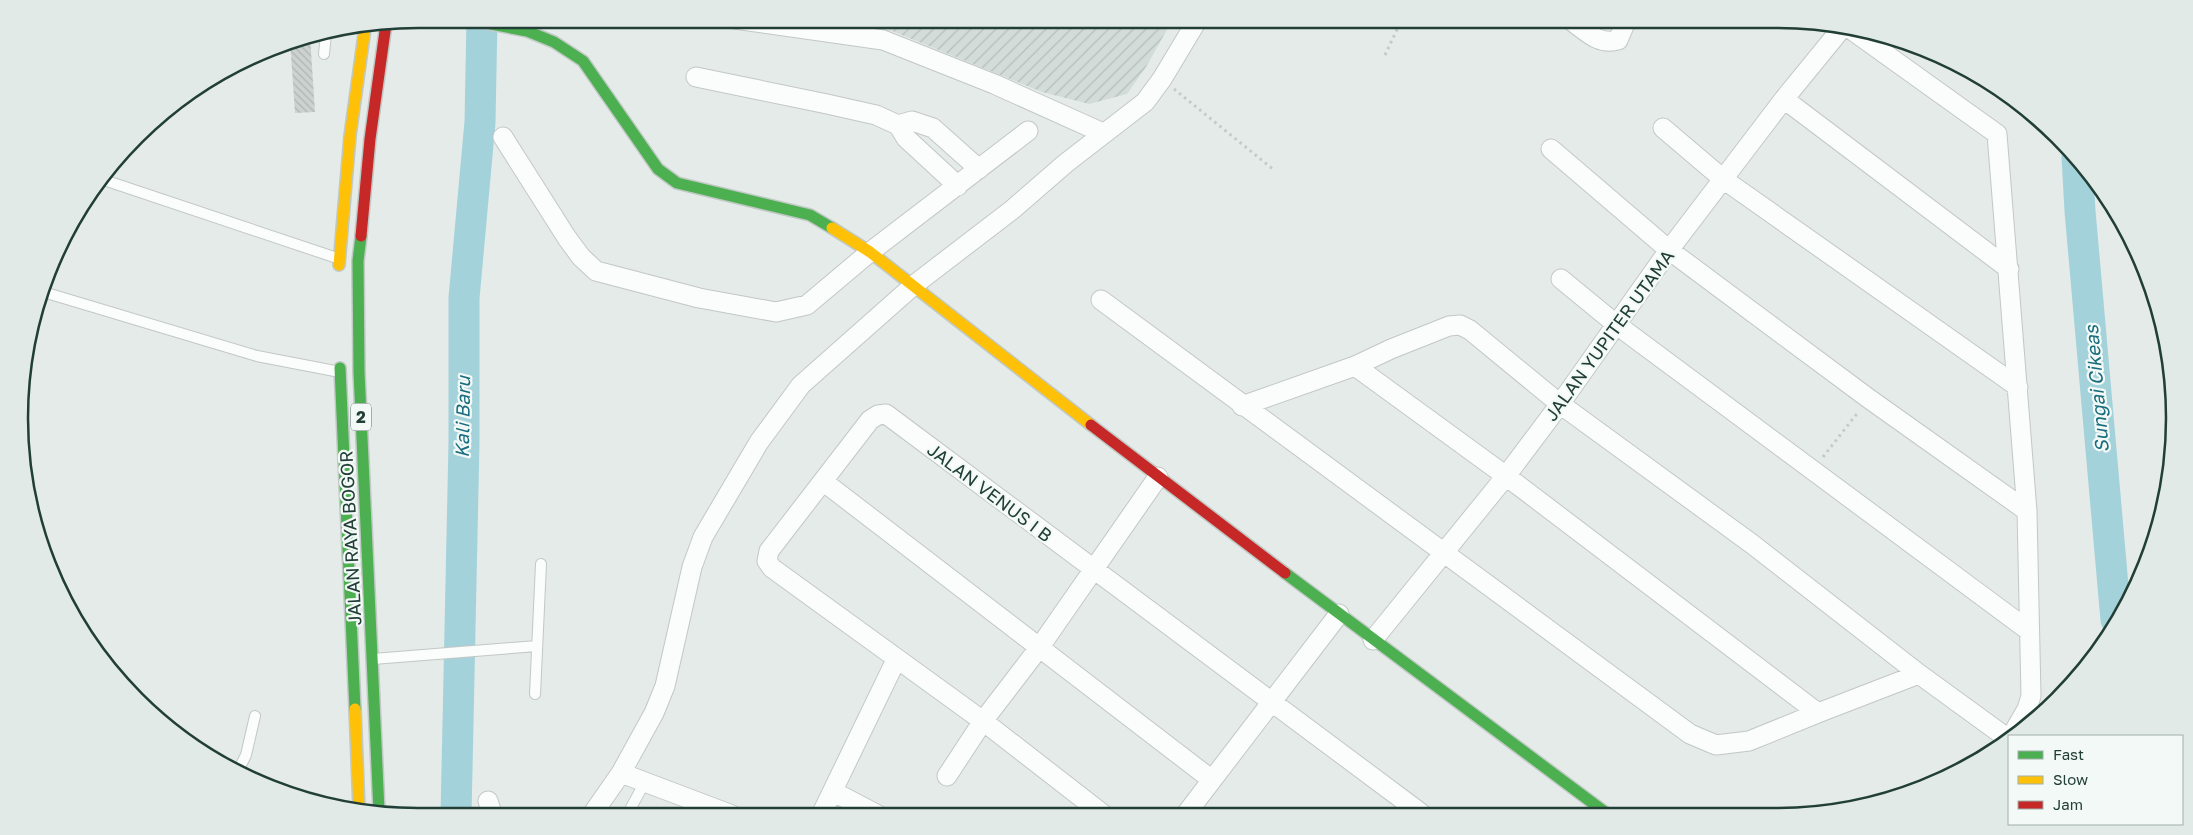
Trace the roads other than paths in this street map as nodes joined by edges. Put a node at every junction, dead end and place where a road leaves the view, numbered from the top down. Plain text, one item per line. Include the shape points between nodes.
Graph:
1 (518, 28) edge
2 (798, 28) edge
3 (1193, 28) edge
4 (1581, 28) edge
5 (1623, 28) edge
6 (385, 29) edge
7 (364, 32) edge
8 (1838, 33) edge
9 (1862, 38) edge
10 (326, 39) edge
11 (324, 54) dead end
12 (696, 77) dead end
13 (1784, 99) junction
14 (898, 124) junction
15 (1663, 128) dead end
16 (1028, 131) dead end
17 (1104, 133) junction
18 (503, 137) dead end
19 (1550, 149) dead end
20 (979, 169) junction
21 (1723, 179) junction
22 (107, 181) edge
23 (958, 186) junction
24 (1669, 250) junction
25 (870, 252) junction
26 (339, 259) junction
27 (358, 261) junction
28 (2009, 269) junction
29 (340, 278) dead end
30 (1561, 279) dead end
31 (914, 285) junction
32 (48, 293) edge
33 (1101, 300) dead end
34 (1617, 325) junction
35 (340, 353) dead end
36 (1355, 366) junction
37 (340, 372) junction
38 (2018, 386) junction
39 (1560, 404) junction
40 (1242, 406) junction
41 (1506, 476) junction
42 (1158, 478) junction
43 (824, 482) junction
44 (2028, 511) junction
45 (1444, 552) junction
46 (541, 564) dead end
47 (1094, 570) junction
48 (1339, 614) junction
49 (2028, 630) junction
50 (1373, 640) junction
51 (537, 646) junction
52 (1039, 648) junction
53 (373, 659) junction
54 (896, 660) junction
55 (352, 662) junction
56 (1919, 674) junction
57 (535, 694) dead end
58 (1274, 702) junction
59 (1818, 713) junction
60 (255, 716) dead end
61 (983, 721) junction
62 (2019, 722) edge
63 (2002, 735) edge
64 (241, 765) edge
65 (621, 773) junction
66 (946, 776) dead end
67 (1212, 780) junction
68 (645, 782) junction
69 (834, 792) junction
70 (359, 803) edge
71 (379, 805) edge
72 (597, 808) edge
73 (630, 808) edge
74 (712, 808) edge
75 (825, 808) edge
76 (865, 808) edge
77 (1095, 808) edge
78 (1191, 808) edge
79 (1414, 808) edge
80 (1599, 808) edge

1 - 25 main road via 568,50 583,61 658,169 677,183 810,215
2 - 17 street via 883,40
3 - 17 street via 1145,102
4 - 5 street via 1599,41 1608,43 1618,40
6 - 27 main road, JALAN RAYA BOGOR / 2
7 - 26 main road
8 - 13 street, JALAN YUPITER UTAMA
9 - 28 street via 1997,134
10 - 11 lane
12 - 14 street via 876,115
13 - 21 street, JALAN YUPITER UTAMA
13 - 28 street
14 - 20 street via 912,121 933,128
14 - 23 street via 906,138
15 - 21 street
16 - 20 street
17 - 31 street
18 - 25 street via 566,238 596,271 699,298 776,312 807,305
19 - 24 street
20 - 23 street
21 - 24 street, JALAN YUPITER UTAMA
21 - 38 street
22 - 26 lane
23 - 25 street
24 - 34 street, JALAN YUPITER UTAMA
24 - 44 street via 1868,398
25 - 31 main road
26 - 27 lane
26 - 29 main road
27 - 53 main road, JALAN RAYA BOGOR / 2 via 359,372
28 - 38 street
30 - 34 street
31 - 42 main road
31 - 65 street via 801,385 759,442 703,537 692,567 665,686
32 - 37 lane via 257,356
33 - 40 street
34 - 39 street, JALAN YUPITER UTAMA
34 - 49 street
35 - 37 main road, JALAN RAYA BOGOR / 2
36 - 39 street via 1441,329 1460,325
36 - 40 street
36 - 41 street
37 - 55 main road, JALAN RAYA BOGOR / 2
38 - 44 street
39 - 41 street, JALAN YUPITER UTAMA
39 - 56 street via 1752,544
40 - 45 street
41 - 45 street, JALAN YUPITER UTAMA
41 - 59 street
42 - 47 street
42 - 48 main road
43 - 47 street, JALAN VENUS I B via 870,420 886,414
43 - 52 street
43 - 54 street via 769,551 767,561 772,568
44 - 49 street
45 - 50 street, JALAN YUPITER UTAMA
45 - 59 street via 1690,734 1716,746 1749,741
46 - 51 lane
47 - 52 street
47 - 58 street, JALAN VENUS I B
48 - 50 main road
48 - 58 street
49 - 62 street via 2031,696
50 - 80 main road
51 - 53 lane
51 - 57 lane
52 - 61 street
52 - 67 street
53 - 55 lane
53 - 71 main road, JALAN RAYA BOGOR / 2
54 - 61 street
54 - 69 street
55 - 70 main road, JALAN RAYA BOGOR / 2
56 - 59 street
56 - 63 street
58 - 67 street
58 - 79 street, JALAN VENUS I B
60 - 64 lane
61 - 66 street
61 - 77 street
65 - 68 street
65 - 72 street
67 - 78 street
68 - 73 lane
68 - 74 street
69 - 75 street
69 - 76 street

